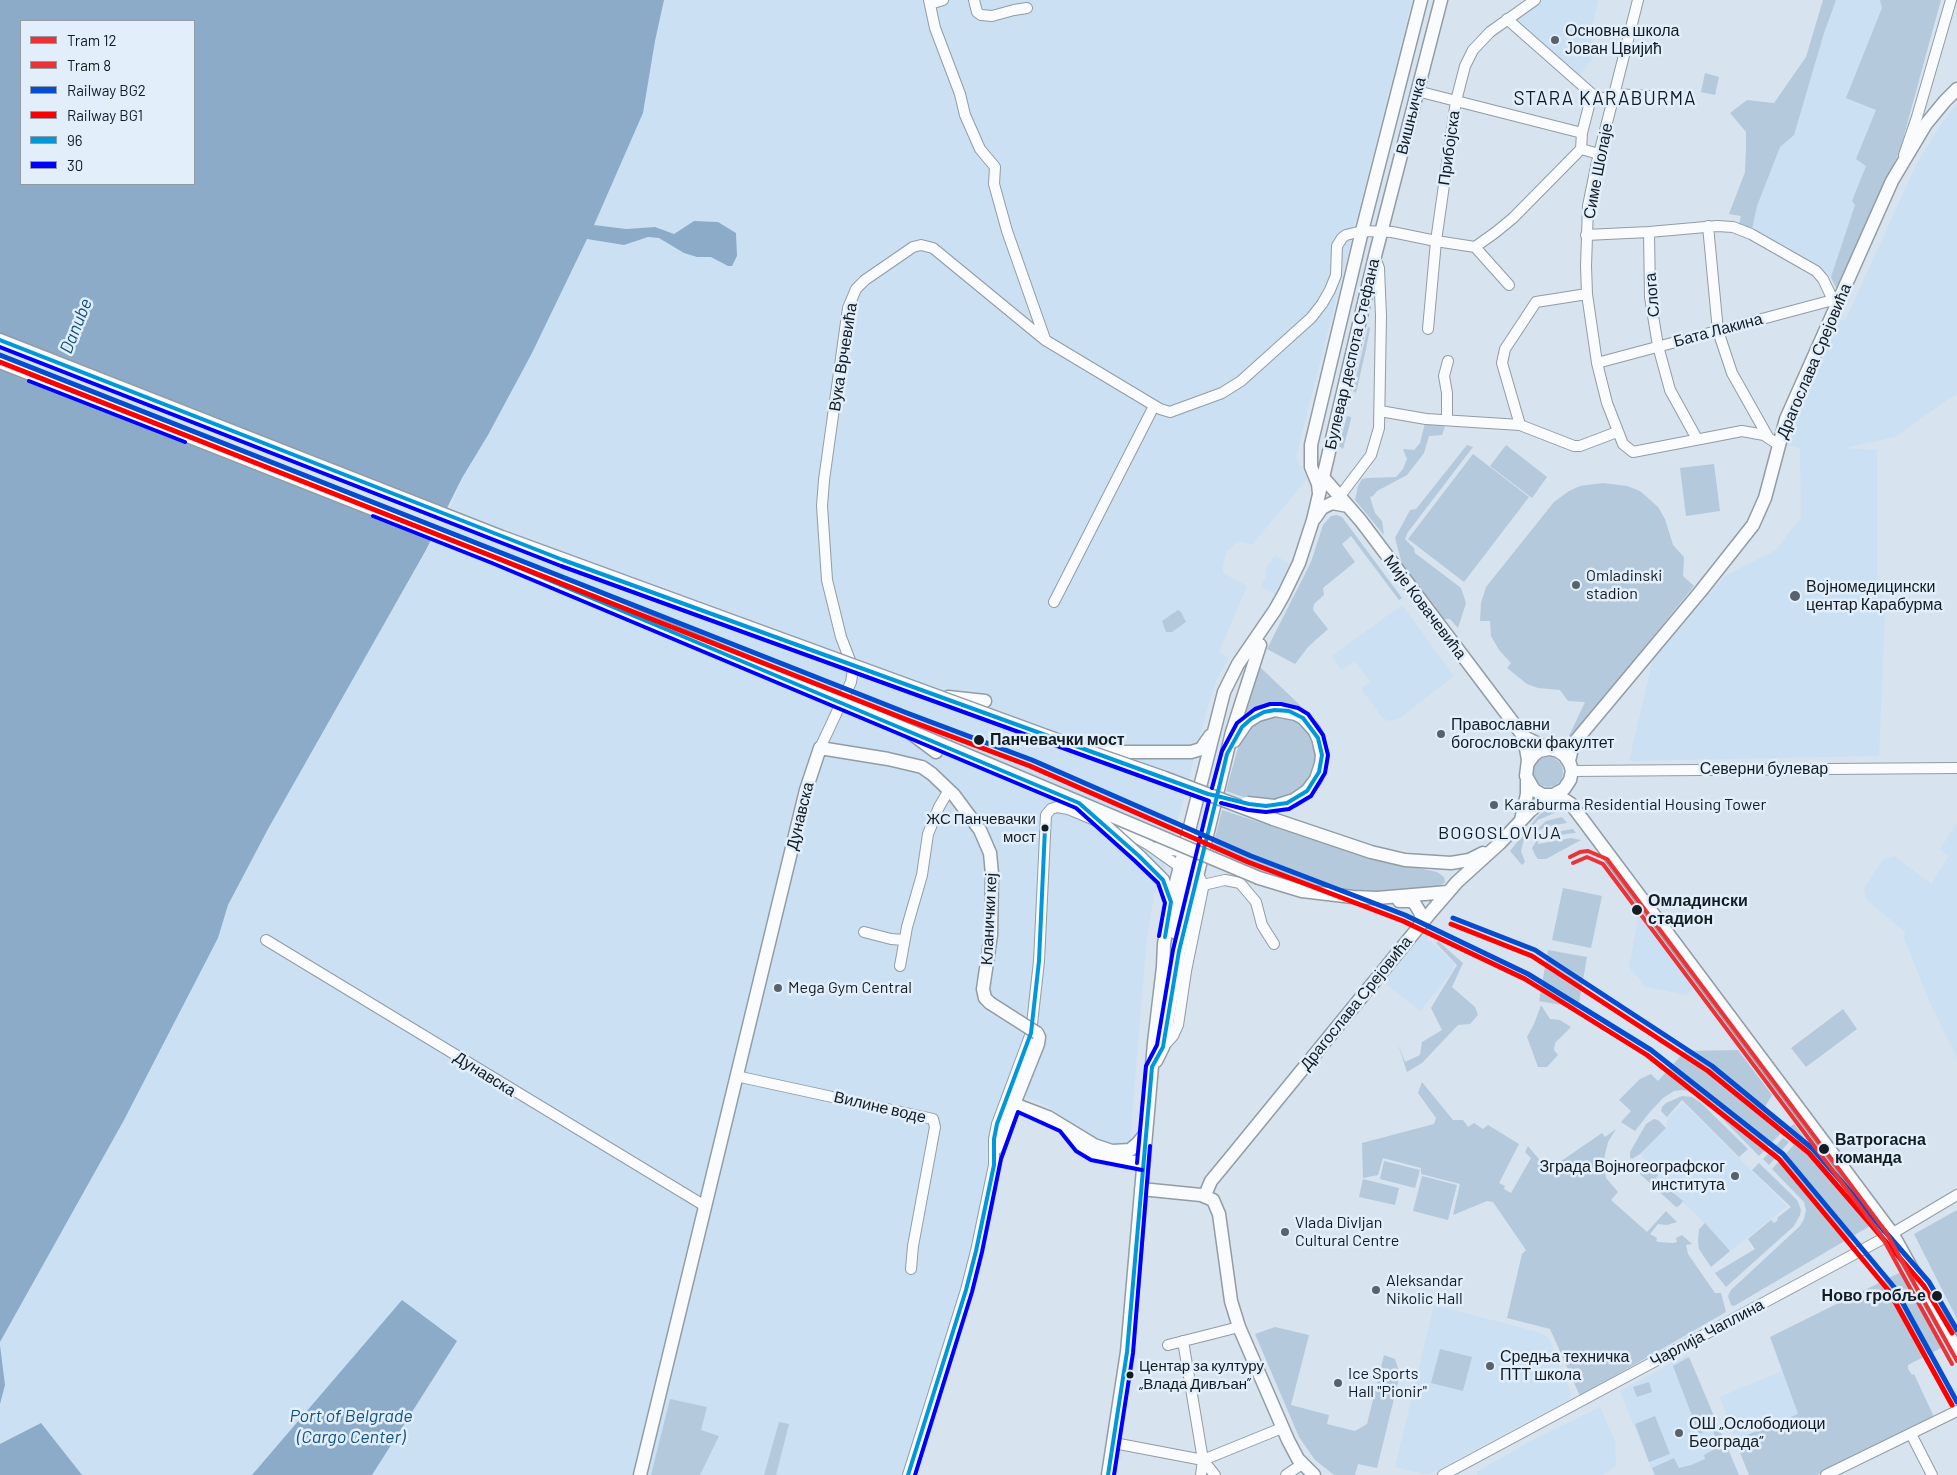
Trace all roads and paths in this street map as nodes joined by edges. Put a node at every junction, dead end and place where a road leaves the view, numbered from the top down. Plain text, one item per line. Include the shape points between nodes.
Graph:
1 (943, 0) edge
2 (974, 0) edge
3 (1421, 0) edge
4 (1440, 0) edge
5 (1535, 0) edge
6 (1638, 0) edge
7 (1950, 0) edge
8 (929, 2) edge
9 (1027, 8) dead end
10 (1507, 19) junction
11 (1957, 89) edge
12 (1417, 91) junction
13 (1592, 94) junction
14 (1666, 97) dead end
15 (1613, 98) junction
16 (1456, 101) junction
17 (1582, 133) junction
18 (1581, 149) junction
19 (1599, 154) junction
20 (1900, 166) junction
21 (1708, 226) junction
22 (1362, 231) junction
23 (1381, 231) junction
24 (1649, 232) junction
25 (1586, 235) junction
26 (1436, 242) junction
27 (1475, 247) junction
28 (1374, 262) junction
29 (1509, 285) dead end
30 (1587, 294) junction
31 (1836, 301) junction
32 (1428, 330) dead end
33 (1718, 331) junction
34 (0, 340) edge
35 (1045, 340) junction
36 (1658, 346) junction
37 (1448, 361) dead end
38 (0, 362) edge
39 (1597, 364) junction
40 (1154, 406) junction
41 (1380, 411) junction
42 (1447, 420) junction
43 (1520, 424) junction
44 (1617, 432) junction
45 (1697, 439) junction
46 (1774, 441) junction
47 (1311, 459) junction
48 (1324, 478) junction
49 (1319, 496) junction
50 (1344, 501) junction
51 (1313, 520) junction
52 (1054, 602) dead end
53 (1275, 610) junction
54 (1260, 645) junction
55 (936, 696) junction
56 (985, 700) dead end
57 (1214, 730) junction
58 (909, 731) junction
59 (1524, 737) junction
60 (1573, 744) junction
61 (820, 748) junction
62 (1551, 749) junction
63 (936, 752) dead end
64 (1090, 752) junction
65 (1227, 754) junction
66 (1528, 763) junction
67 (1570, 766) junction
68 (1957, 768) edge
69 (1527, 781) junction
70 (1568, 785) junction
71 (949, 790) junction
72 (1208, 794) junction
73 (1553, 795) junction
74 (1079, 803) junction
75 (1571, 804) junction
76 (1521, 820) junction
77 (1149, 845) junction
78 (1496, 847) junction
79 (1184, 852) junction
80 (1435, 863) junction
81 (1180, 867) junction
82 (1467, 873) junction
83 (1200, 879) junction
84 (1450, 890) junction
85 (1388, 897) junction
86 (1171, 902) junction
87 (1420, 924) junction
88 (864, 932) dead end
89 (266, 940) dead end
90 (904, 940) junction
91 (1274, 944) dead end
92 (900, 966) dead end
93 (1163, 966) junction
94 (1152, 1068) junction
95 (736, 1076) junction
96 (1014, 1104) junction
97 (1064, 1126) junction
98 (1146, 1133) junction
99 (995, 1157) junction
100 (1143, 1164) junction
101 (1141, 1190) junction
102 (1205, 1195) junction
103 (1957, 1195) edge
104 (705, 1206) junction
105 (1892, 1233) junction
106 (911, 1269) dead end
107 (1239, 1327) junction
108 (1183, 1341) junction
109 (1168, 1345) dead end
110 (1957, 1350) edge
111 (1957, 1411) edge
112 (1282, 1428) junction
113 (1911, 1434) junction
114 (1114, 1443) junction
115 (1203, 1460) junction
116 (1302, 1464) junction
117 (1840, 1472) edge
118 (640, 1475) edge
119 (908, 1475) edge
120 (1108, 1475) edge
121 (1200, 1475) edge
122 (1215, 1475) edge
123 (1286, 1475) edge
124 (1314, 1475) edge
125 (1443, 1475) edge
126 (1826, 1475) edge
127 (1932, 1475) edge

1 - 8 street
2 - 9 street via 981,15
3 - 22 main road, Вишњичка
4 - 12 main road, Вишњичка
5 - 10 street, Прибојска
6 - 15 street, Симе Шолаје
7 - 20 street
8 - 35 street via 965,115 980,149 995,167 994,184 1006,231
10 - 13 street
10 - 16 street, Прибојска via 1490,32 1469,57
11 - 20 main road, Драгослава Срејовића via 1929,120
12 - 16 street
12 - 23 main road, Вишњичка
13 - 15 street
13 - 17 street
14 - 15 street
15 - 19 street, Симе Шолаје
16 - 17 street
16 - 26 street, Прибојска
17 - 18 street
18 - 19 street
18 - 27 street via 1513,218
19 - 25 street, Симе Шолаје via 1588,206
20 - 31 main road, Драгослава Срејовића
21 - 24 street
21 - 31 street via 1738,229 1765,241 1820,274
21 - 33 street
22 - 23 street
22 - 40 street, Вука Врчевића via 1346,235 1340,242 1336,251 1336,275 1311,318 1241,381 1173,411 1163,411
22 - 47 main road, Булевар деспота Стефана via 1313,437
23 - 26 street
23 - 28 main road, Булевар деспота Стефана
24 - 25 street
24 - 36 street, Слога via 1650,297
25 - 30 street, Симе Шолаје
26 - 27 street
26 - 32 street, Прибојска
27 - 29 street
28 - 41 street via 1379,268 1382,316
28 - 48 main road, Булевар деспота Стефана
30 - 39 street, Симе Шолаје
30 - 43 street via 1536,302 1505,349 1502,363
31 - 33 street, Бата Лакина
31 - 46 main road, Драгослава Срејовића
33 - 36 street, Бата Лакина
33 - 46 street via 1732,374
34 - 55 main road, bridge via 502,537
35 - 40 street, Вука Врчевића
35 - 61 street, Вука Врчевића via 929,246 918,245 908,249 865,280 854,293 845,327 822,506 826,580 853,668 851,682
36 - 39 street, Бата Лакина
36 - 45 street, Слога via 1670,390
37 - 42 street via 1444,376 1448,393
38 - 58 main road, bridge via 494,557
39 - 44 street, Симе Шолаје
40 - 52 street
41 - 42 street
41 - 50 street via 1378,436 1371,455
42 - 43 street
43 - 44 street via 1574,446
44 - 45 street, Симе Шолаје via 1626,448 1633,452
45 - 46 street via 1742,431 1758,433
46 - 60 main road, Драгослава Срејовића via 1765,498 1753,525
47 - 48 main road, Булевар деспота Стефана
47 - 49 main road, Булевар деспота Стефана
48 - 49 main road, Булевар деспота Стефана
48 - 50 main road, Мије Ковачевића
49 - 51 main road, Булевар деспота Стефана
50 - 51 main road via 1322,508
50 - 59 main road, Мије Ковачевића
51 - 53 main road, Булевар деспота Стефана
53 - 54 main road, Булевар деспота Стефана
53 - 57 main road, Булевар деспота Стефана via 1230,679
54 - 65 main road
54 - 93 main road, Булевар деспота Стефана via 1238,680 1228,705
55 - 56 main road, bridge
55 - 64 main road, bridge
57 - 64 main road via 1201,749 1190,752
57 - 79 main road, Булевар деспота Стефана
58 - 63 main road, bridge
58 - 74 main road, bridge
59 - 62 main road, Мије Ковачевића
59 - 66 main road, Мије Ковачевића
60 - 62 main road
60 - 67 main road, Драгослава Срејовића
61 - 71 main road, Кланички кеј via 912,763 928,770
61 - 95 main road, Дунавска via 806,790
62 - 66 main road via 1536,753
62 - 67 main road via 1563,754
64 - 72 main road, bridge
65 - 72 main road, bridge via 1242,727 1264,712 1289,711 1303,718 1318,738 1321,764 1312,786 1287,803 1258,805
65 - 83 main road
66 - 69 main road, Мије Ковачевића
67 - 68 street, Северни булевар
67 - 70 main road
69 - 73 main road via 1536,792
69 - 76 main road, Драгослава Срејовића
70 - 73 main road
70 - 75 main road
71 - 90 street via 928,834 922,875
71 - 96 main road, Кланички кеј, bridge via 980,830 990,855 990,935 983,989 985,998 1039,1037
72 - 80 main road, bridge via 1371,852
73 - 75 main road
73 - 76 main road, Драгослава Срејовића
74 - 85 main road, bridge via 1259,878 1310,893 1353,898
74 - 86 main road, bridge via 1163,880
75 - 105 main road
76 - 78 main road, Драгослава Срејовића
77 - 79 street
77 - 81 street
77 - 99 street via 1068,809 1057,807 1048,811 1032,1027 997,1124
78 - 80 main road via 1469,860
78 - 82 main road, Драгослава Срејовића
79 - 81 main road, Булевар деспота Стефана
80 - 82 main road
80 - 84 main road via 1448,874
81 - 86 main road, Булевар деспота Стефана
82 - 84 main road, Драгослава Срејовића
83 - 91 street via 1240,883 1256,902 1262,925
83 - 94 main road via 1176,965 1162,1047
84 - 85 main road
84 - 87 main road, Драгослава Срејовића
85 - 87 main road via 1413,902 1422,916
86 - 93 main road, Булевар деспота Стефана
87 - 102 main road, Драгослава Срејовића via 1214,1177
88 - 90 street
89 - 104 street, Дунавска
90 - 92 street
93 - 94 main road, Булевар деспота Стефана
94 - 98 main road, Булевар деспота Стефана
95 - 104 main road, Дунавска
95 - 106 street, Вилине воде via 933,1119 935,1127
96 - 97 main road
96 - 99 street
97 - 98 main road via 1094,1145 1119,1152 1135,1147
97 - 100 main road via 1080,1146 1094,1154
98 - 100 main road, Булевар деспота Стефана
99 - 119 street via 966,1290
100 - 101 main road, Булевар деспота Стефана
101 - 102 main road
101 - 114 main road, Булевар деспота Стефана via 1128,1352
102 - 107 main road via 1213,1200 1219,1214 1231,1301
103 - 105 street
104 - 118 main road, Дунавска
105 - 110 main road
105 - 125 street, Чарлија Чаплина
107 - 108 street
107 - 112 main road
108 - 109 street
108 - 115 street
111 - 113 street
112 - 115 street
112 - 116 main road
113 - 117 street
113 - 127 street
114 - 115 street
114 - 120 main road, Булевар деспота Стефана
115 - 121 street
115 - 122 street
116 - 123 street
116 - 124 main road
117 - 126 street

